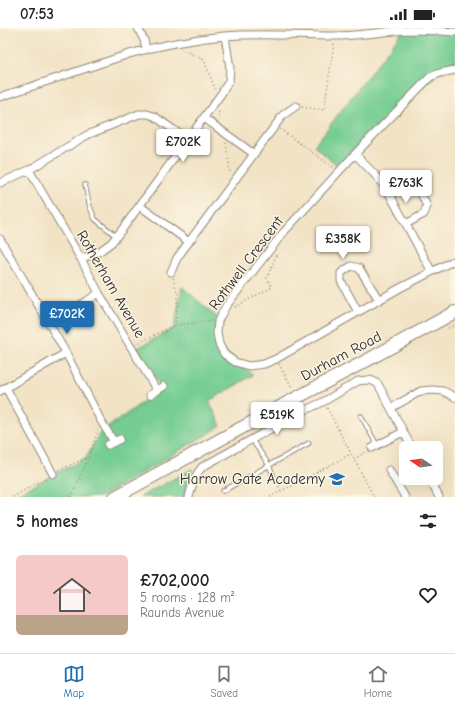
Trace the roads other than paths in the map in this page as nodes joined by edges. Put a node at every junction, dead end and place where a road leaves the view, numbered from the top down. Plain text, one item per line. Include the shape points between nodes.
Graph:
1 (138, 28) edge
2 (312, 28) edge
3 (455, 32) edge
4 (225, 36) junction
5 (312, 36) junction
6 (146, 49) junction
7 (455, 70) edge
8 (0, 97) edge
9 (296, 106) road end
10 (204, 118) junction
11 (188, 140) junction
12 (254, 154) junction
13 (355, 154) junction
14 (29, 170) junction
15 (0, 183) edge
16 (85, 185) dead end
17 (390, 195) junction
18 (140, 206) junction
19 (406, 224) junction
20 (116, 237) junction
21 (0, 239) edge
22 (189, 242) junction
23 (81, 259) junction
24 (455, 260) edge
25 (171, 272) road end
26 (432, 272) junction
27 (99, 294) junction
28 (379, 300) junction
29 (358, 312) junction
30 (455, 312) edge
31 (50, 325) junction
32 (66, 353) junction
33 (164, 386) dead end
34 (3, 389) edge
35 (157, 391) junction
36 (150, 395) road end
37 (455, 397) edge
38 (391, 408) junction
39 (361, 416) dead end
40 (403, 432) junction
41 (252, 440) junction
42 (408, 441) edge
43 (114, 442) dead end
44 (309, 443) dead end
45 (375, 447) joint
46 (269, 465) junction
47 (389, 470) dead end
48 (53, 473) road end
49 (274, 475) road end
50 (432, 485) edge
51 (223, 491) dead end
52 (437, 496) edge
53 (115, 497) edge
54 (189, 497) edge
55 (405, 497) edge

1 - 6 street
2 - 5 street
3 - 5 street via 410,30
4 - 5 street
4 - 6 street
4 - 10 street via 230,68 229,81
6 - 8 street
7 - 13 street, Rothwell Crescent via 430,77
9 - 12 street via 283,115
10 - 11 street
10 - 12 street
11 - 14 street via 154,116 139,114 87,135
11 - 18 street
12 - 22 street
13 - 17 street
13 - 29 street, Rothwell Crescent via 283,233 226,306 218,321 219,344 224,354 235,362 249,366 264,364
14 - 15 street
14 - 23 street, Rotherham Avenue
16 - 20 lane via 95,219
17 - 19 street
17 - 19 street via 410,185 418,188 427,206 424,214
18 - 20 street
18 - 22 street
19 - 26 street
20 - 23 street via 100,251
21 - 31 street
22 - 25 street via 177,258
23 - 27 street, Rotherham Avenue
24 - 26 street, Rothwell Crescent
26 - 28 street, Rothwell Crescent
27 - 31 street
27 - 35 street, Rotherham Avenue
28 - 29 street, Rothwell Crescent
28 - 29 street via 359,268 351,266 341,274 341,281
30 - 53 main road, Durham Road
31 - 32 street
32 - 34 street
32 - 43 street
33 - 35 street
34 - 48 street
35 - 36 street
37 - 38 street via 443,391 421,391
38 - 40 street
38 - 41 street via 378,384 374,381 358,381
39 - 45 lane
40 - 42 street
40 - 45 street
41 - 46 lane
41 - 54 street via 202,467 197,472
44 - 46 lane
46 - 49 lane
46 - 51 lane
47 - 55 street
50 - 52 street

